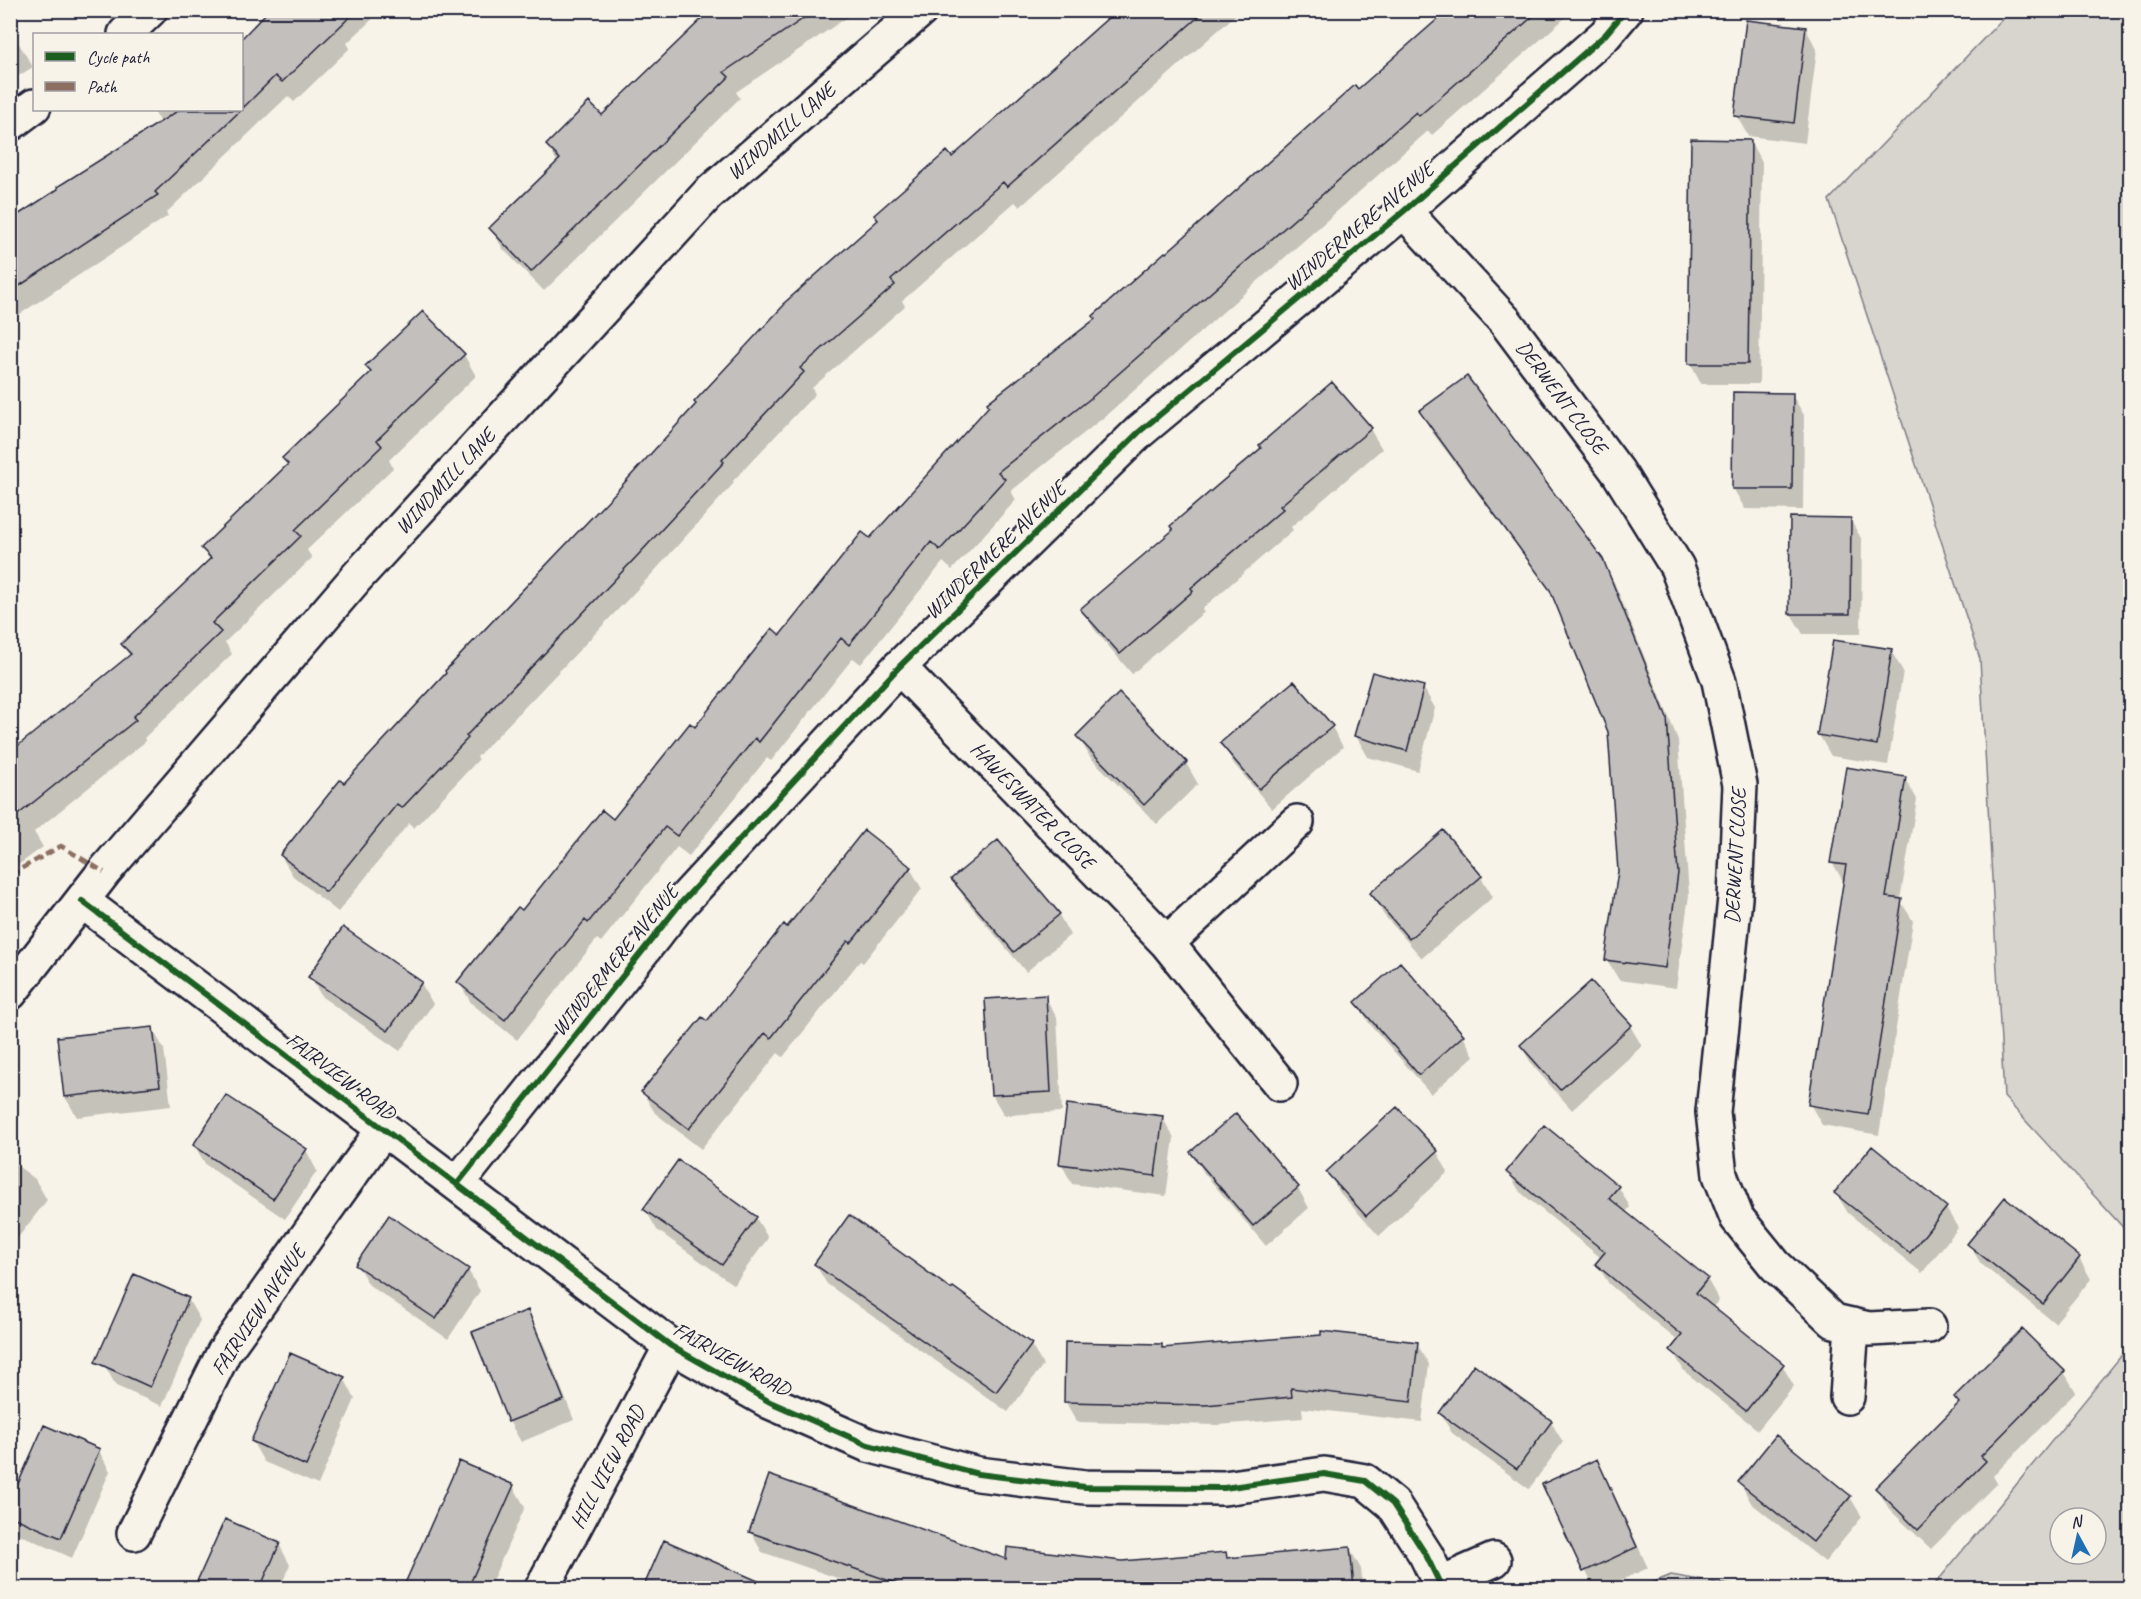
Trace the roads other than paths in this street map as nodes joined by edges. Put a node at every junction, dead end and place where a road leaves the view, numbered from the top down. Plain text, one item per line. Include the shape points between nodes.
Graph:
1 (150, 10) edge
2 (921, 10) edge
3 (1626, 10) edge
4 (126, 33) edge
5 (33, 107) edge
6 (10, 124) edge
7 (1404, 211) junction
8 (899, 667) junction
9 (1297, 822) dead end
10 (82, 901) junction
11 (1167, 943) junction
12 (10, 993) edge
13 (1280, 1084) dead end
14 (383, 1130) junction
15 (458, 1183) junction
16 (1852, 1325) junction
17 (1929, 1326) dead end
18 (671, 1346) junction
19 (1847, 1397) dead end
20 (134, 1533) dead end
21 (1494, 1560) dead end
22 (1440, 1586) edge
23 (542, 1588) edge

1 - 4 street
2 - 10 street, WINDMILL LANE via 708,194 357,577
3 - 7 street, WINDERMERE AVENUE via 1605,35
5 - 6 street
7 - 8 street, WINDERMERE AVENUE via 1139,432
7 - 16 street, DERWENT CLOSE via 1505,321 1618,472 1677,567 1719,681 1740,784 1735,898 1713,1112 1720,1175 1737,1218 1775,1265 1834,1321
8 - 11 street, HAWESWATER CLOSE
8 - 15 street, WINDERMERE AVENUE via 680,904
9 - 11 street
10 - 12 street, WINDMILL LANE
10 - 14 street, FAIRVIEW ROAD
11 - 13 street, HAWESWATER CLOSE
14 - 15 street, FAIRVIEW ROAD
14 - 20 street, FAIRVIEW AVENUE via 224,1352
15 - 18 street, FAIRVIEW ROAD
16 - 17 street, DERWENT CLOSE via 1869,1329
16 - 19 street
18 - 22 street, FAIRVIEW ROAD via 770,1402 868,1445 978,1474 1085,1487 1224,1488 1324,1474 1365,1481 1393,1504 1426,1555
18 - 23 street, HILL VIEW ROAD
21 - 22 street

